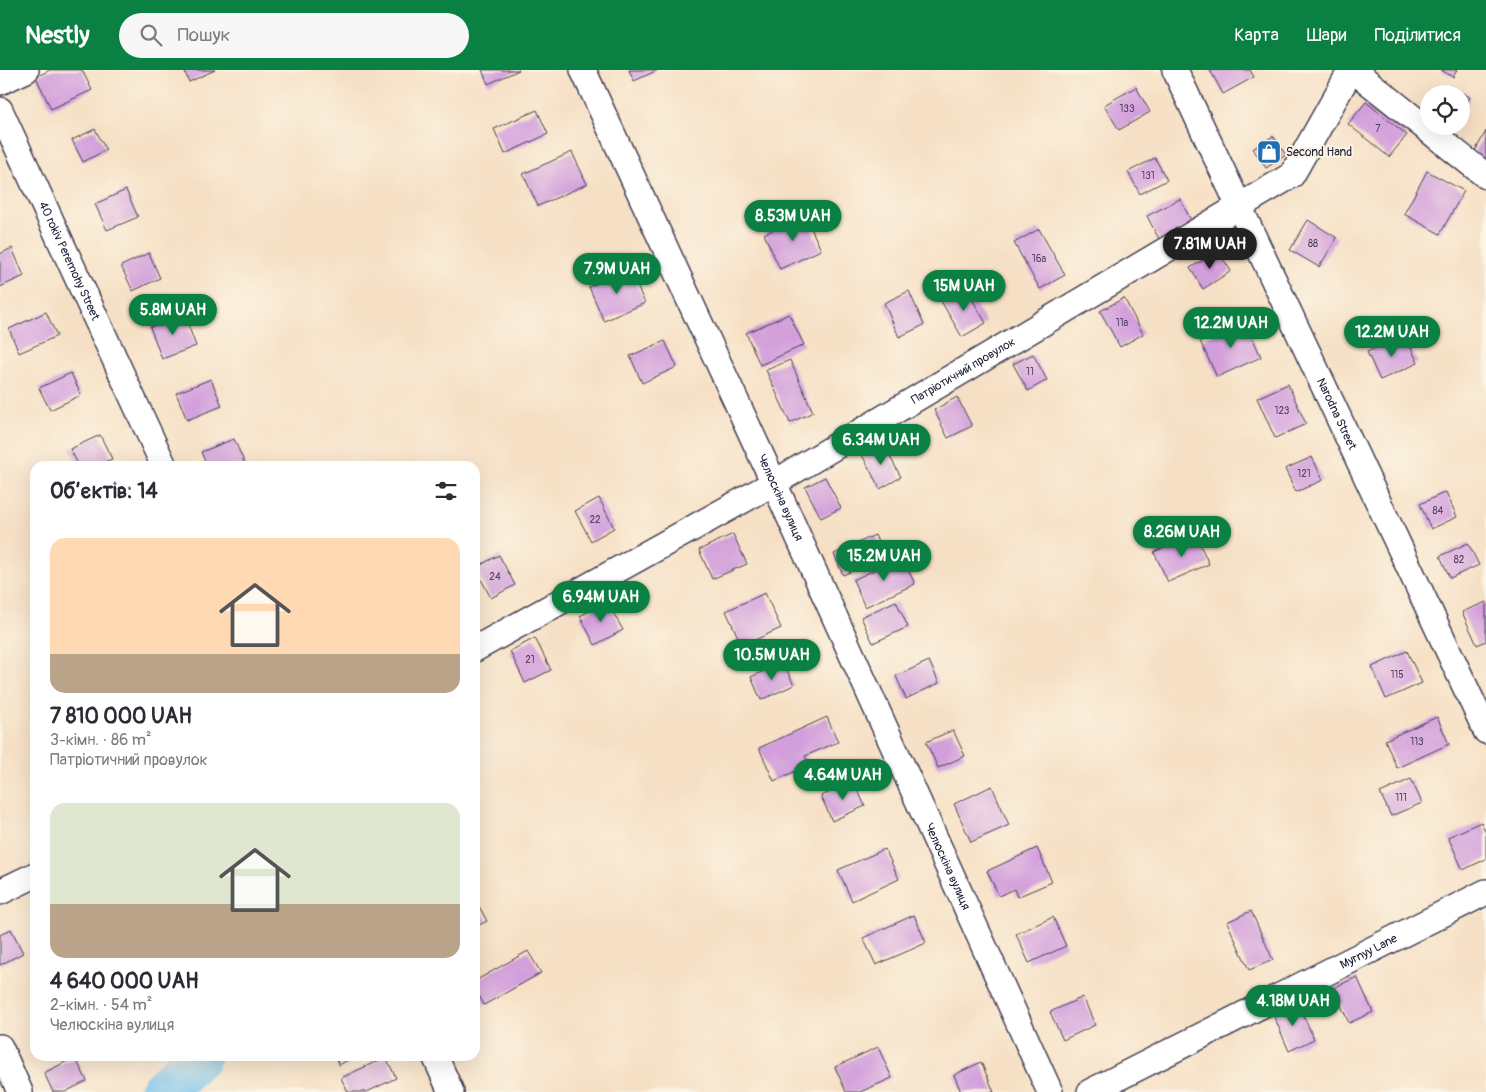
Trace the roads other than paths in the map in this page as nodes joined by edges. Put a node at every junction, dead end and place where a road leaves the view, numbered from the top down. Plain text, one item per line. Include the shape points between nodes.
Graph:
1 (26, 70) edge
2 (583, 70) edge
3 (1174, 70) edge
4 (1352, 70) edge
5 (0, 82) edge
6 (0, 110) edge
7 (1486, 176) edge
8 (1239, 208) junction
9 (162, 461) edge
10 (774, 483) junction
11 (480, 646) edge
12 (1486, 731) edge
13 (30, 877) edge
14 (0, 892) edge
15 (1486, 892) edge
16 (0, 1047) edge
17 (436, 1061) edge
18 (20, 1092) edge
19 (451, 1092) edge
20 (1050, 1092) edge
21 (1090, 1092) edge

1 - 5 street
2 - 10 street, Челюскіна вулиця
3 - 8 street, Narodna Street
4 - 7 street
4 - 8 street, Патріотичний провулок via 1292,175
6 - 9 street, 40 rokiv Peremohy Street
8 - 10 street, Патріотичний провулок
8 - 12 street, Narodna Street
10 - 11 street, Патріотичний провулок
10 - 20 street, Челюскіна вулиця
13 - 14 street
15 - 21 street, Myrnyy Lane
16 - 18 street
17 - 19 street

